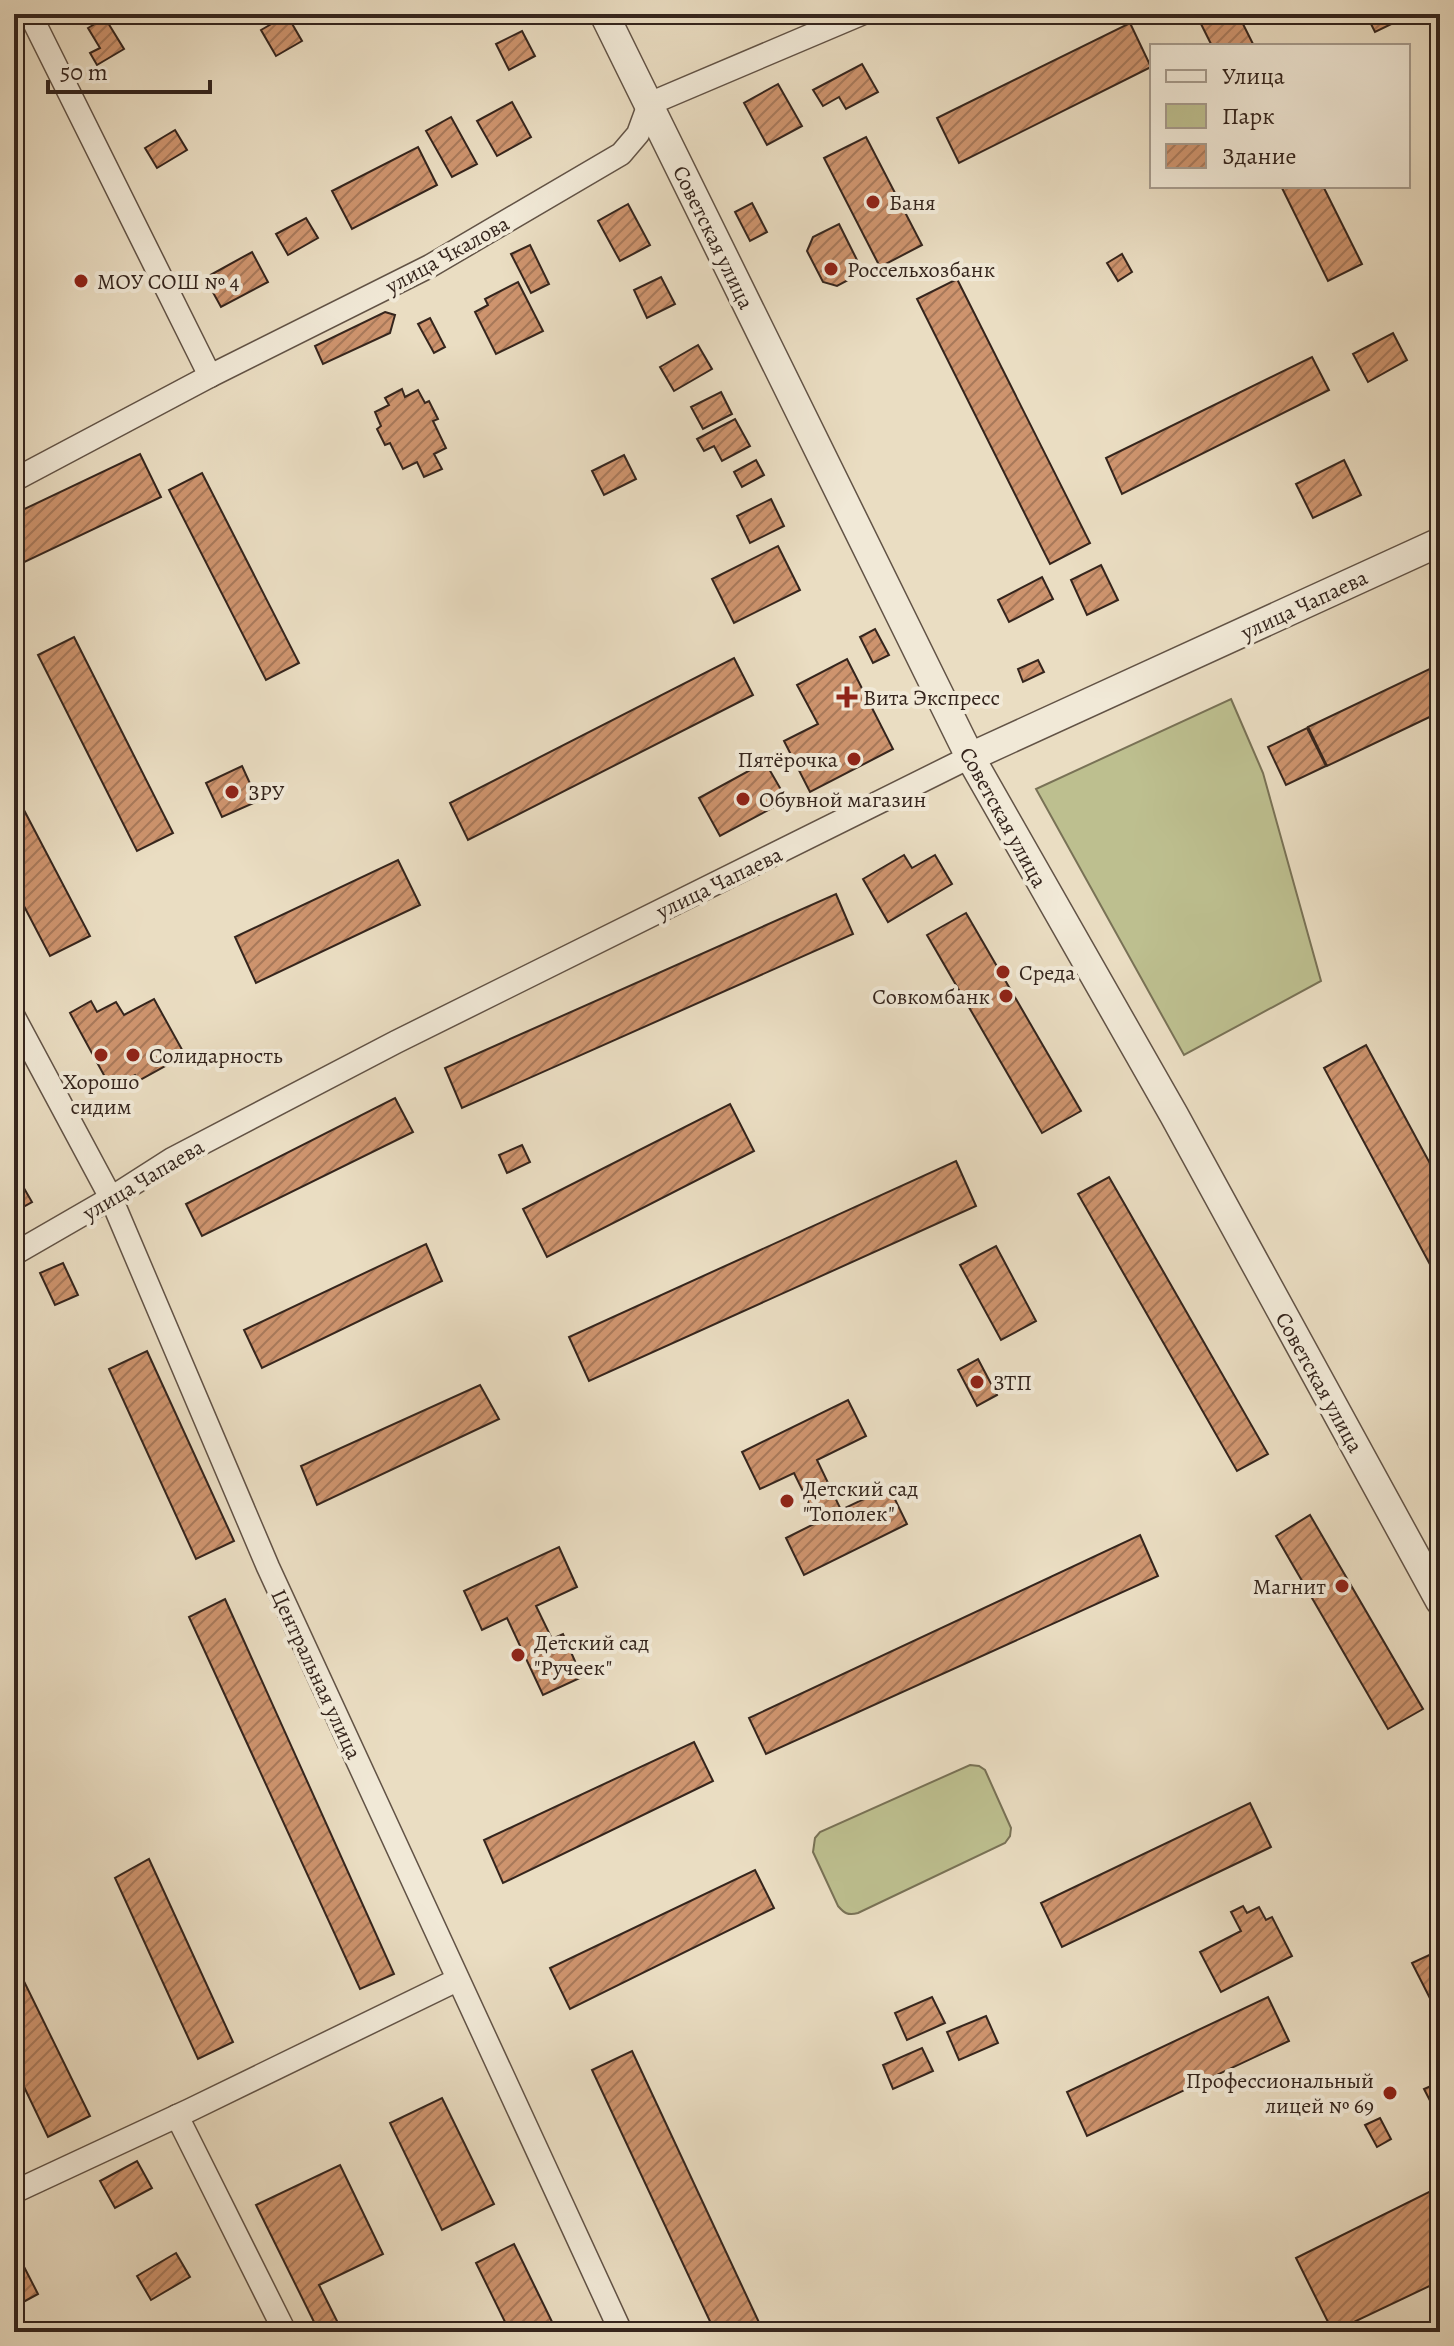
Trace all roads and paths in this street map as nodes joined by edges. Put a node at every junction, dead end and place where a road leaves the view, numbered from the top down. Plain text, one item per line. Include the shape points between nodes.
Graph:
1 (30, 14) edge
2 (604, 14) edge
3 (861, 14) edge
4 (649, 104) junction
5 (210, 376) junction
6 (14, 480) edge
7 (1440, 542) edge
8 (970, 757) junction
9 (14, 1017) edge
10 (111, 1198) junction
11 (14, 1254) edge
12 (1440, 1601) edge
13 (457, 1980) junction
14 (177, 2116) junction
15 (14, 2192) edge
16 (285, 2332) edge
17 (621, 2332) edge

1 - 5 street
2 - 4 street, Советская улица
3 - 4 street
4 - 5 street, улица Чкалова via 638,134 621,154 430,266
4 - 8 street, Советская улица
5 - 6 street, улица Чкалова
7 - 8 street, улица Чапаева
8 - 10 street, улица Чапаева via 396,1042 172,1159
8 - 12 street, Советская улица via 1182,1129
9 - 10 street, Центральная улица
10 - 11 street, улица Чапаева
10 - 13 street, Центральная улица via 268,1567
13 - 14 street
13 - 17 street, Центральная улица
14 - 15 street
14 - 16 street

